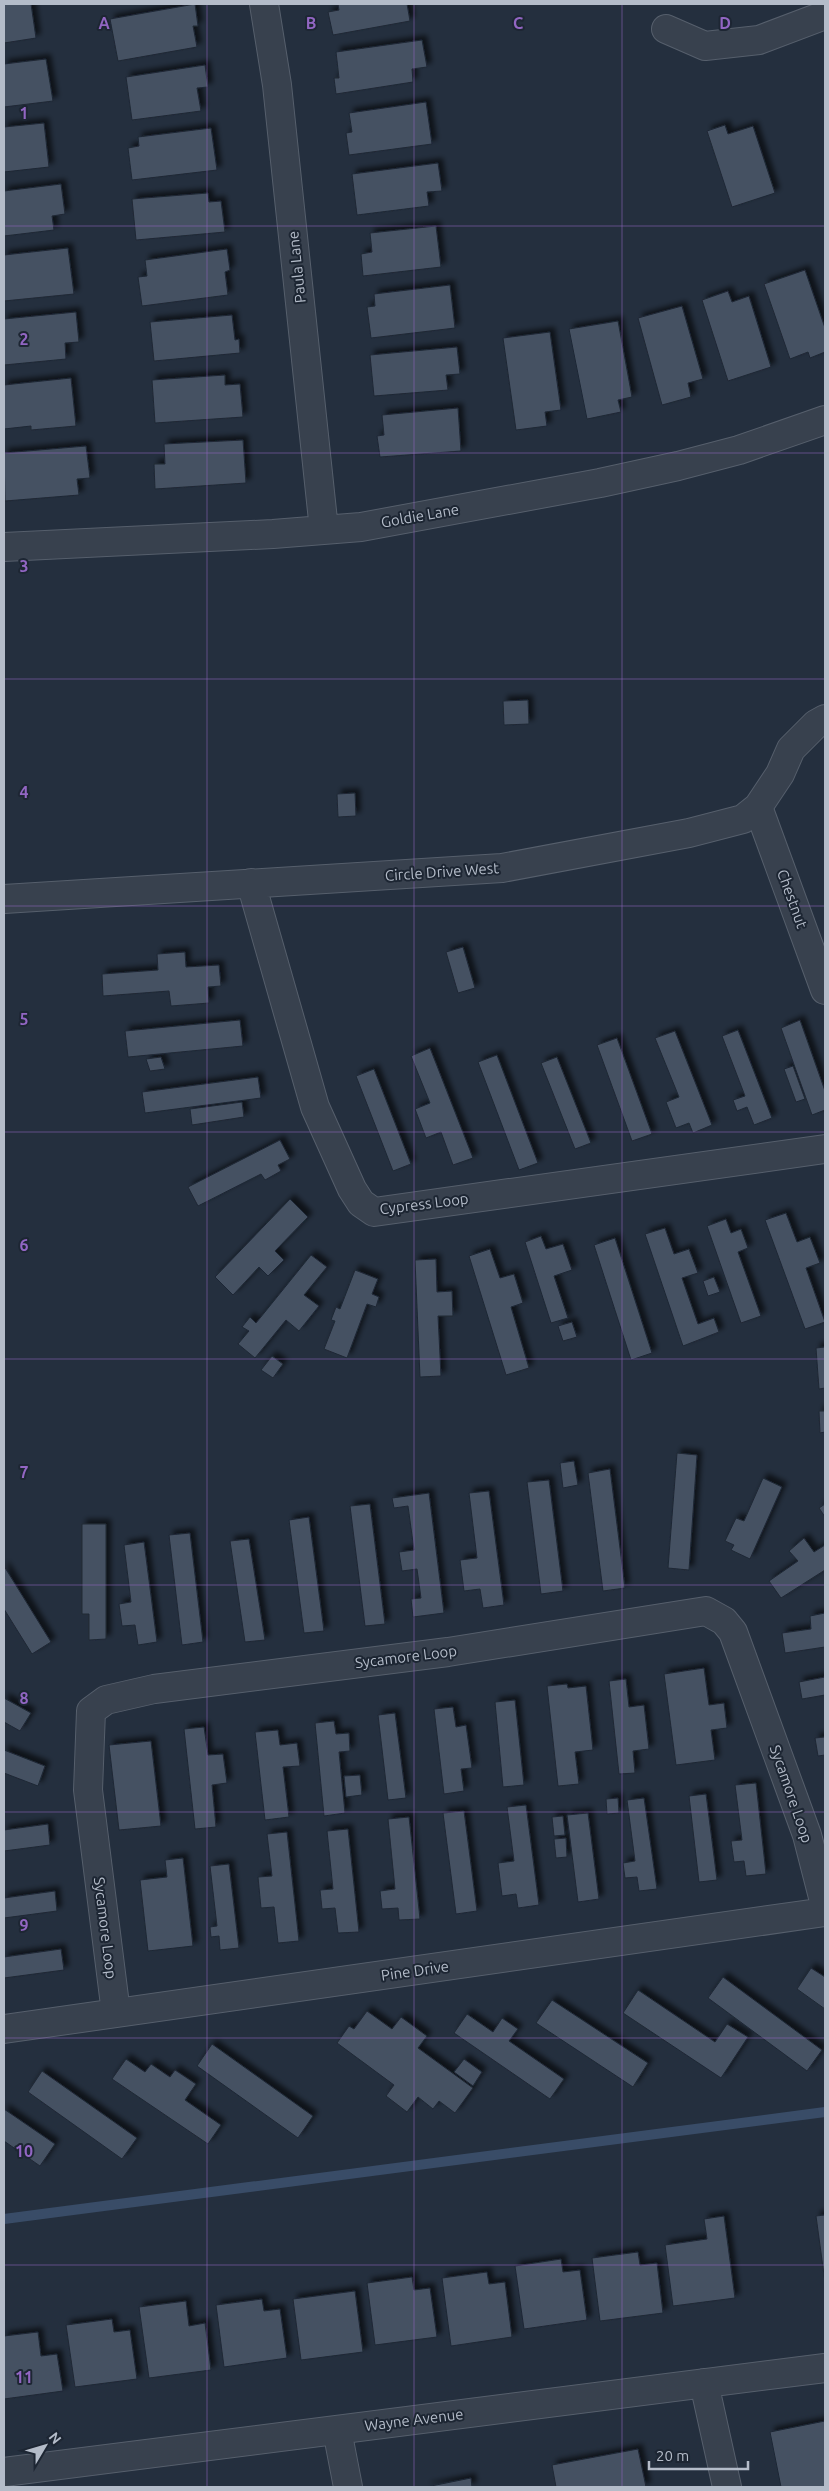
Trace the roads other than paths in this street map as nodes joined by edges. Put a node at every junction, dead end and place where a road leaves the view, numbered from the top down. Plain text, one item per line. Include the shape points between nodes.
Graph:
1 (264, 4) edge
2 (825, 15) edge
3 (666, 29) dead end
4 (825, 420) edge
5 (324, 530) junction
6 (4, 547) edge
7 (825, 719) edge
8 (758, 807) junction
9 (251, 884) junction
10 (4, 899) edge
11 (825, 990) edge
12 (825, 1149) edge
13 (825, 1905) edge
14 (825, 1912) edge
15 (116, 2013) junction
16 (4, 2029) edge
17 (825, 2368) edge
18 (704, 2383) junction
19 (337, 2430) junction
20 (4, 2472) edge
21 (348, 2487) edge
22 (727, 2487) edge

1 - 5 street, Paula Lane via 277,85
2 - 3 street via 759,40 705,46
4 - 5 street, Goldie Lane via 739,450 661,470 361,527
5 - 6 street, Goldie Lane
7 - 8 street, Circle Drive West via 792,749
8 - 9 street, Circle Drive West via 743,819 689,833 502,868
8 - 11 street, Chestnut
9 - 10 street, Circle Drive West
9 - 12 street, Cypress Loop via 315,1107 352,1188 361,1203 374,1212
13 - 15 street, Sycamore Loop via 807,1835 732,1632 724,1621 706,1611 448,1652 154,1689 106,1700 91,1710 88,1790
14 - 15 street, Pine Drive
15 - 16 street, Pine Drive
17 - 18 street, Wayne Avenue
18 - 19 street, Wayne Avenue
18 - 22 street
19 - 20 street, Wayne Avenue
19 - 21 street

